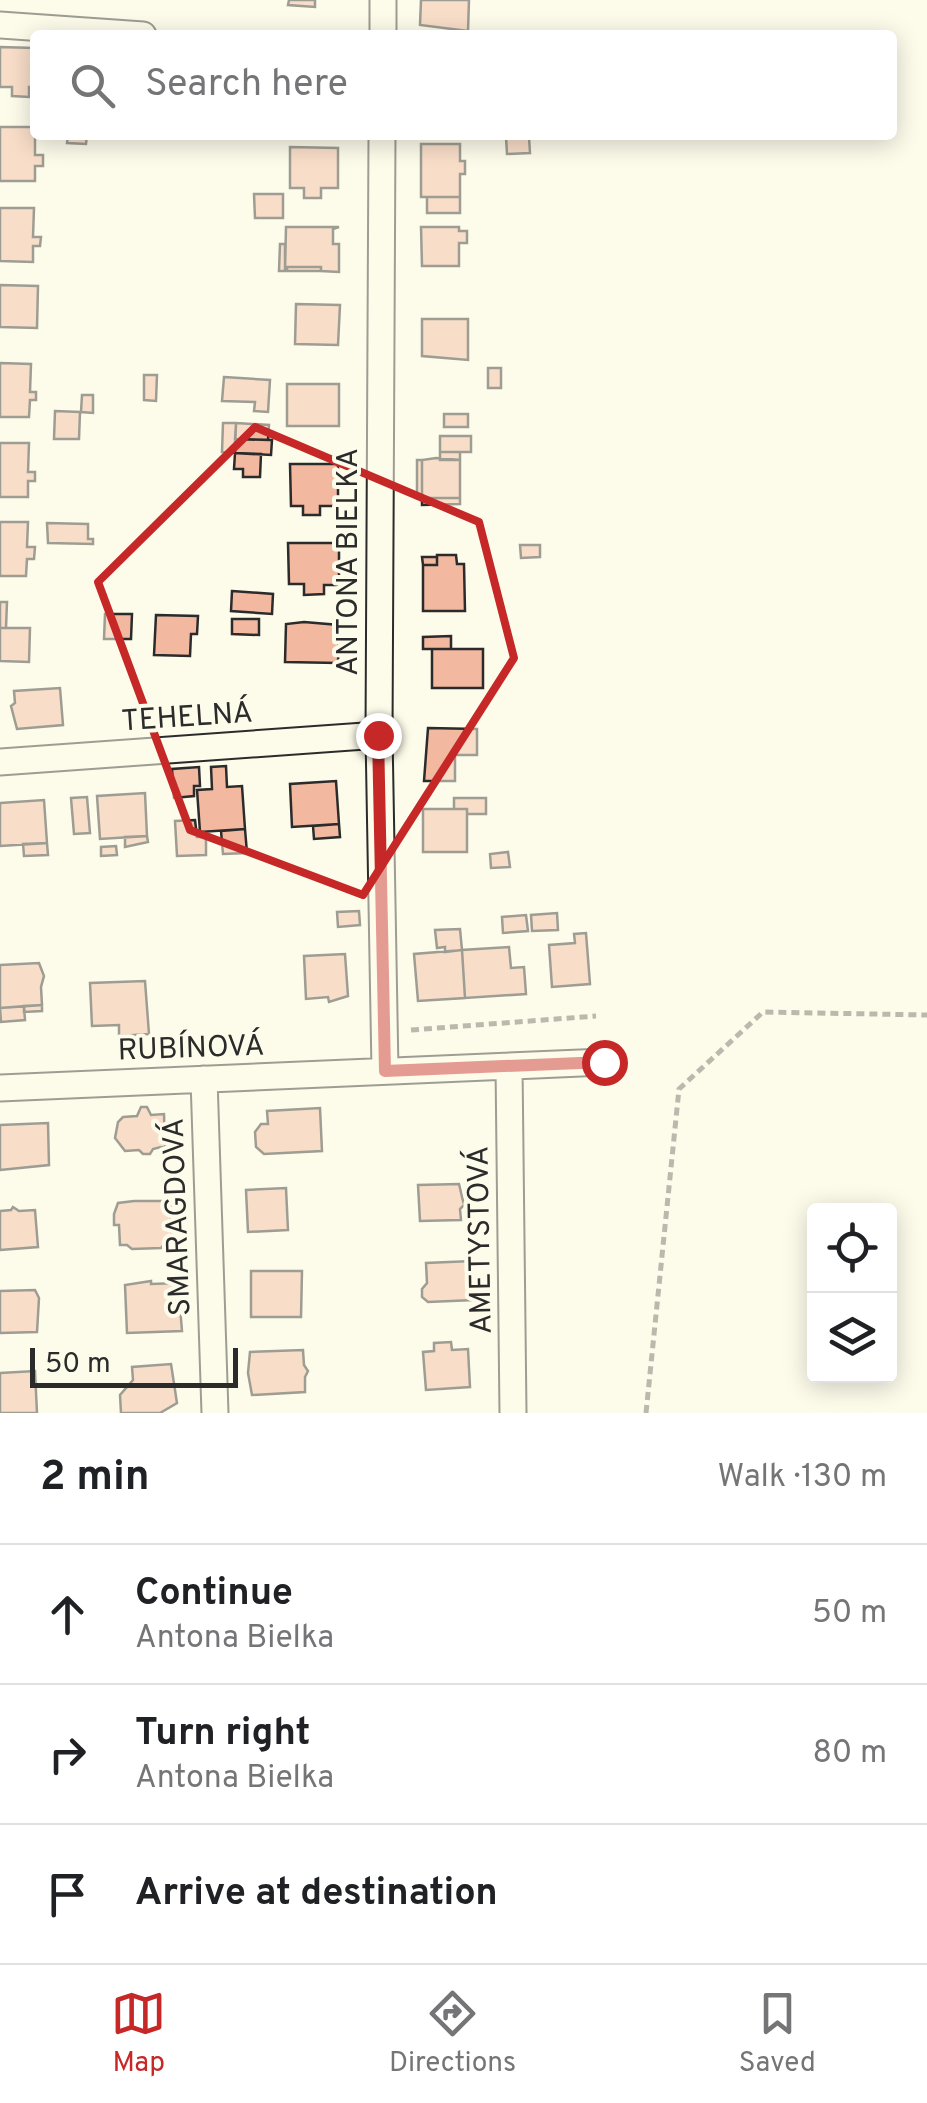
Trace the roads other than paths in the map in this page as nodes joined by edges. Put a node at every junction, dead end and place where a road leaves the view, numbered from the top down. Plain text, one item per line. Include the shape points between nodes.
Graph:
1 (382, 0) edge
2 (0, 25) edge
3 (72, 30) edge
4 (382, 30) edge
5 (382, 140) edge
6 (378, 735) junction
7 (0, 762) edge
8 (604, 1062) dead end
9 (509, 1066) junction
10 (385, 1071) junction
11 (204, 1079) junction
12 (0, 1088) edge
13 (215, 1413) edge
14 (513, 1413) edge

1 - 4 street
2 - 3 street
5 - 6 street, ANTONA BIELKA
6 - 7 street, TEHELNÁ
6 - 10 street, ANTONA BIELKA
8 - 9 street
9 - 10 street
9 - 14 street, AMETYSTOVÁ
10 - 11 street, RUBÍNOVÁ
11 - 12 street, RUBÍNOVÁ
11 - 13 street, SMARAGDOVÁ

